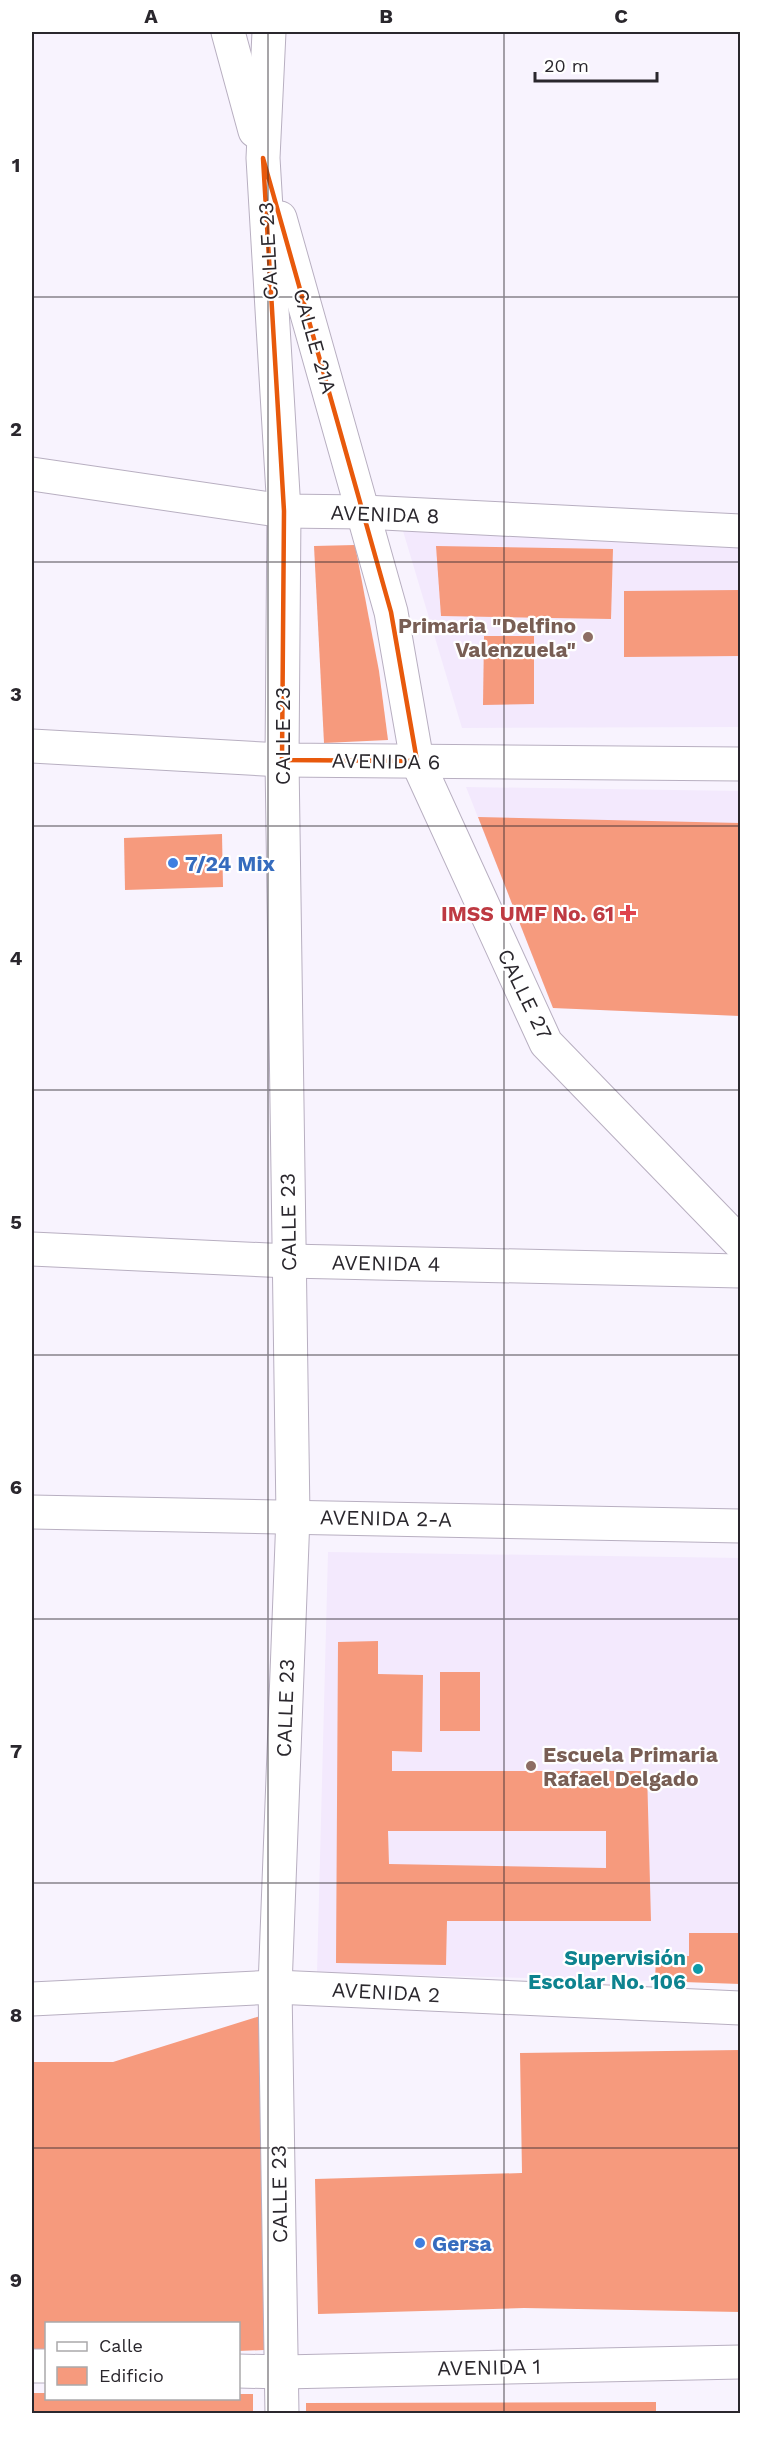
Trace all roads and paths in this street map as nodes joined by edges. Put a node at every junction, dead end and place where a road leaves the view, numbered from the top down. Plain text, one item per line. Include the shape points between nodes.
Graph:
1 (228, 32) edge
2 (269, 32) edge
3 (263, 158) junction
4 (32, 474) edge
5 (284, 511) junction
6 (364, 512) junction
7 (741, 531) edge
8 (32, 746) edge
9 (282, 760) junction
10 (417, 761) junction
11 (741, 764) edge
12 (741, 1243) edge
13 (32, 1249) edge
14 (289, 1261) junction
15 (741, 1271) edge
16 (32, 1512) edge
17 (293, 1516) junction
18 (741, 1526) edge
19 (274, 1988) junction
20 (32, 1999) edge
21 (741, 2008) edge
22 (741, 2362) edge
23 (240, 2371) edge
24 (283, 2372) junction
25 (282, 2414) edge

1 - 3 street, CALLE 21A
2 - 3 street, CALLE 23
3 - 5 street, CALLE 23
3 - 6 street, CALLE 21A
4 - 5 street, AVENIDA 8
5 - 6 street, AVENIDA 8
5 - 9 street, CALLE 23
6 - 7 street, AVENIDA 8
6 - 10 street, CALLE 27 via 391,612
8 - 9 street, AVENIDA 6
9 - 10 street, AVENIDA 6
9 - 14 street, CALLE 23
10 - 11 street, AVENIDA 6
10 - 12 street, CALLE 27 via 546,1044
13 - 14 street, AVENIDA 4
14 - 15 street, AVENIDA 4
14 - 17 street, CALLE 23
16 - 17 street, AVENIDA 2-A
17 - 18 street, AVENIDA 2-A
17 - 19 street, CALLE 23
19 - 20 street, AVENIDA 2
19 - 21 street, AVENIDA 2
19 - 24 street, CALLE 23
22 - 24 street, AVENIDA 1
23 - 24 street, AVENIDA 1
24 - 25 street, CALLE 23

